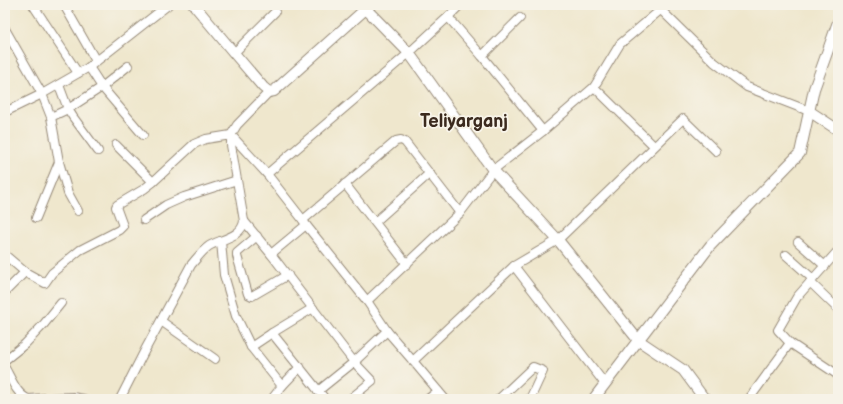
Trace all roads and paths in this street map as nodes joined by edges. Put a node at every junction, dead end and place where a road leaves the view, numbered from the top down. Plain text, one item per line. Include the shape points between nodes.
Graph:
1 (33, 5) edge
2 (64, 5) edge
3 (168, 5) edge
4 (194, 5) edge
5 (460, 5) edge
6 (367, 6) edge
7 (658, 7) edge
8 (275, 12) dead end
9 (448, 17) junction
10 (520, 18) dead end
11 (838, 22) edge
12 (5, 29) edge
13 (409, 53) junction
14 (234, 54) junction
15 (482, 56) junction
16 (96, 61) junction
17 (128, 66) dead end
18 (89, 67) junction
19 (78, 73) junction
20 (59, 85) junction
21 (102, 87) junction
22 (594, 87) junction
23 (269, 92) junction
24 (42, 94) junction
25 (68, 109) junction
26 (809, 111) junction
27 (5, 112) edge
28 (51, 117) junction
29 (838, 130) edge
30 (543, 131) junction
31 (143, 135) dead end
32 (231, 135) junction
33 (116, 145) dead end
34 (654, 146) junction
35 (98, 151) dead end
36 (716, 151) dead end
37 (59, 162) junction
38 (493, 170) junction
39 (267, 174) junction
40 (430, 174) junction
41 (237, 180) junction
42 (153, 182) junction
43 (345, 184) junction
44 (78, 211) dead end
45 (460, 213) junction
46 (36, 218) dead end
47 (144, 220) dead end
48 (244, 221) junction
49 (375, 222) junction
50 (304, 223) junction
51 (257, 236) junction
52 (558, 240) junction
53 (221, 241) junction
54 (798, 242) dead end
55 (271, 254) junction
56 (5, 255) edge
57 (786, 255) dead end
58 (838, 256) edge
59 (407, 264) junction
60 (514, 266) junction
61 (825, 266) junction
62 (25, 272) junction
63 (288, 275) junction
64 (812, 280) junction
65 (5, 292) edge
66 (368, 301) junction
67 (61, 303) dead end
68 (836, 303) edge
69 (313, 308) junction
70 (161, 321) junction
71 (387, 330) junction
72 (272, 333) junction
73 (638, 340) junction
74 (790, 343) junction
75 (251, 347) junction
76 (215, 359) dead end
77 (5, 360) edge
78 (413, 361) junction
79 (354, 362) junction
80 (300, 367) junction
81 (5, 368) edge
82 (838, 375) edge
83 (605, 384) junction
84 (282, 386) junction
85 (318, 391) junction
86 (438, 391) junction
87 (23, 398) edge
88 (84, 399) edge
89 (120, 399) edge
90 (272, 399) edge
91 (325, 399) edge
92 (350, 399) edge
93 (428, 399) edge
94 (445, 399) edge
95 (500, 399) edge
96 (530, 399) edge
97 (594, 399) edge
98 (706, 399) edge
99 (749, 399) edge

1 - 19 street
2 - 16 street
3 - 16 street
4 - 14 street
5 - 9 street
6 - 13 street
6 - 23 street via 274,91
7 - 22 street via 658,12 620,44
7 - 26 street via 714,62 747,87
8 - 14 street
9 - 13 street
9 - 15 street
10 - 15 street
11 - 26 street via 814,89
12 - 24 street
13 - 38 street
13 - 39 street
14 - 23 street
15 - 30 street
16 - 18 street
17 - 21 street
18 - 19 street
18 - 21 street
19 - 20 street
20 - 24 street
20 - 25 street
21 - 25 street
21 - 31 street
22 - 30 street
22 - 34 street
23 - 32 street via 237,125
24 - 27 street
24 - 28 street
25 - 28 street
25 - 35 street
26 - 29 street
26 - 73 street via 800,153 710,246
28 - 37 street
30 - 38 street
32 - 39 street
32 - 41 street
32 - 42 street via 206,139 194,144
33 - 42 street
34 - 36 street via 683,119
34 - 52 street
37 - 44 street via 68,193
37 - 46 street
38 - 45 street
38 - 52 street
39 - 50 street
40 - 43 street via 401,140 396,141
40 - 45 street
40 - 49 street
41 - 47 street via 184,197 166,205
41 - 48 street
42 - 62 street via 117,205 123,226 119,230 80,250 44,283
43 - 49 street
43 - 50 street
45 - 59 street
48 - 51 street
48 - 53 street via 239,232
49 - 59 street
50 - 55 street
50 - 66 street
51 - 55 street
51 - 63 street via 237,256 248,294 252,296
52 - 60 street
52 - 73 street
53 - 70 street via 208,247 191,265
53 - 75 street via 224,275 230,298
54 - 61 street
55 - 63 street
56 - 62 street
57 - 64 street
58 - 61 street via 836,253
59 - 66 street
60 - 78 street
60 - 83 street
61 - 64 street
62 - 65 street
63 - 69 street
64 - 68 street
64 - 74 street via 797,297 778,330
66 - 71 street
67 - 77 street via 25,344
69 - 72 street
69 - 79 street
70 - 76 street
70 - 89 street
71 - 78 street
71 - 79 street
72 - 75 street
72 - 80 street
73 - 83 street
73 - 98 street via 683,370
74 - 82 street
74 - 99 street
75 - 84 street
78 - 86 street
79 - 85 street
79 - 92 street via 372,381
80 - 84 street
80 - 85 street
81 - 87 street
83 - 97 street
84 - 90 street
85 - 91 street
86 - 93 street
86 - 94 street
87 - 88 street
95 - 96 street via 533,367 543,372

